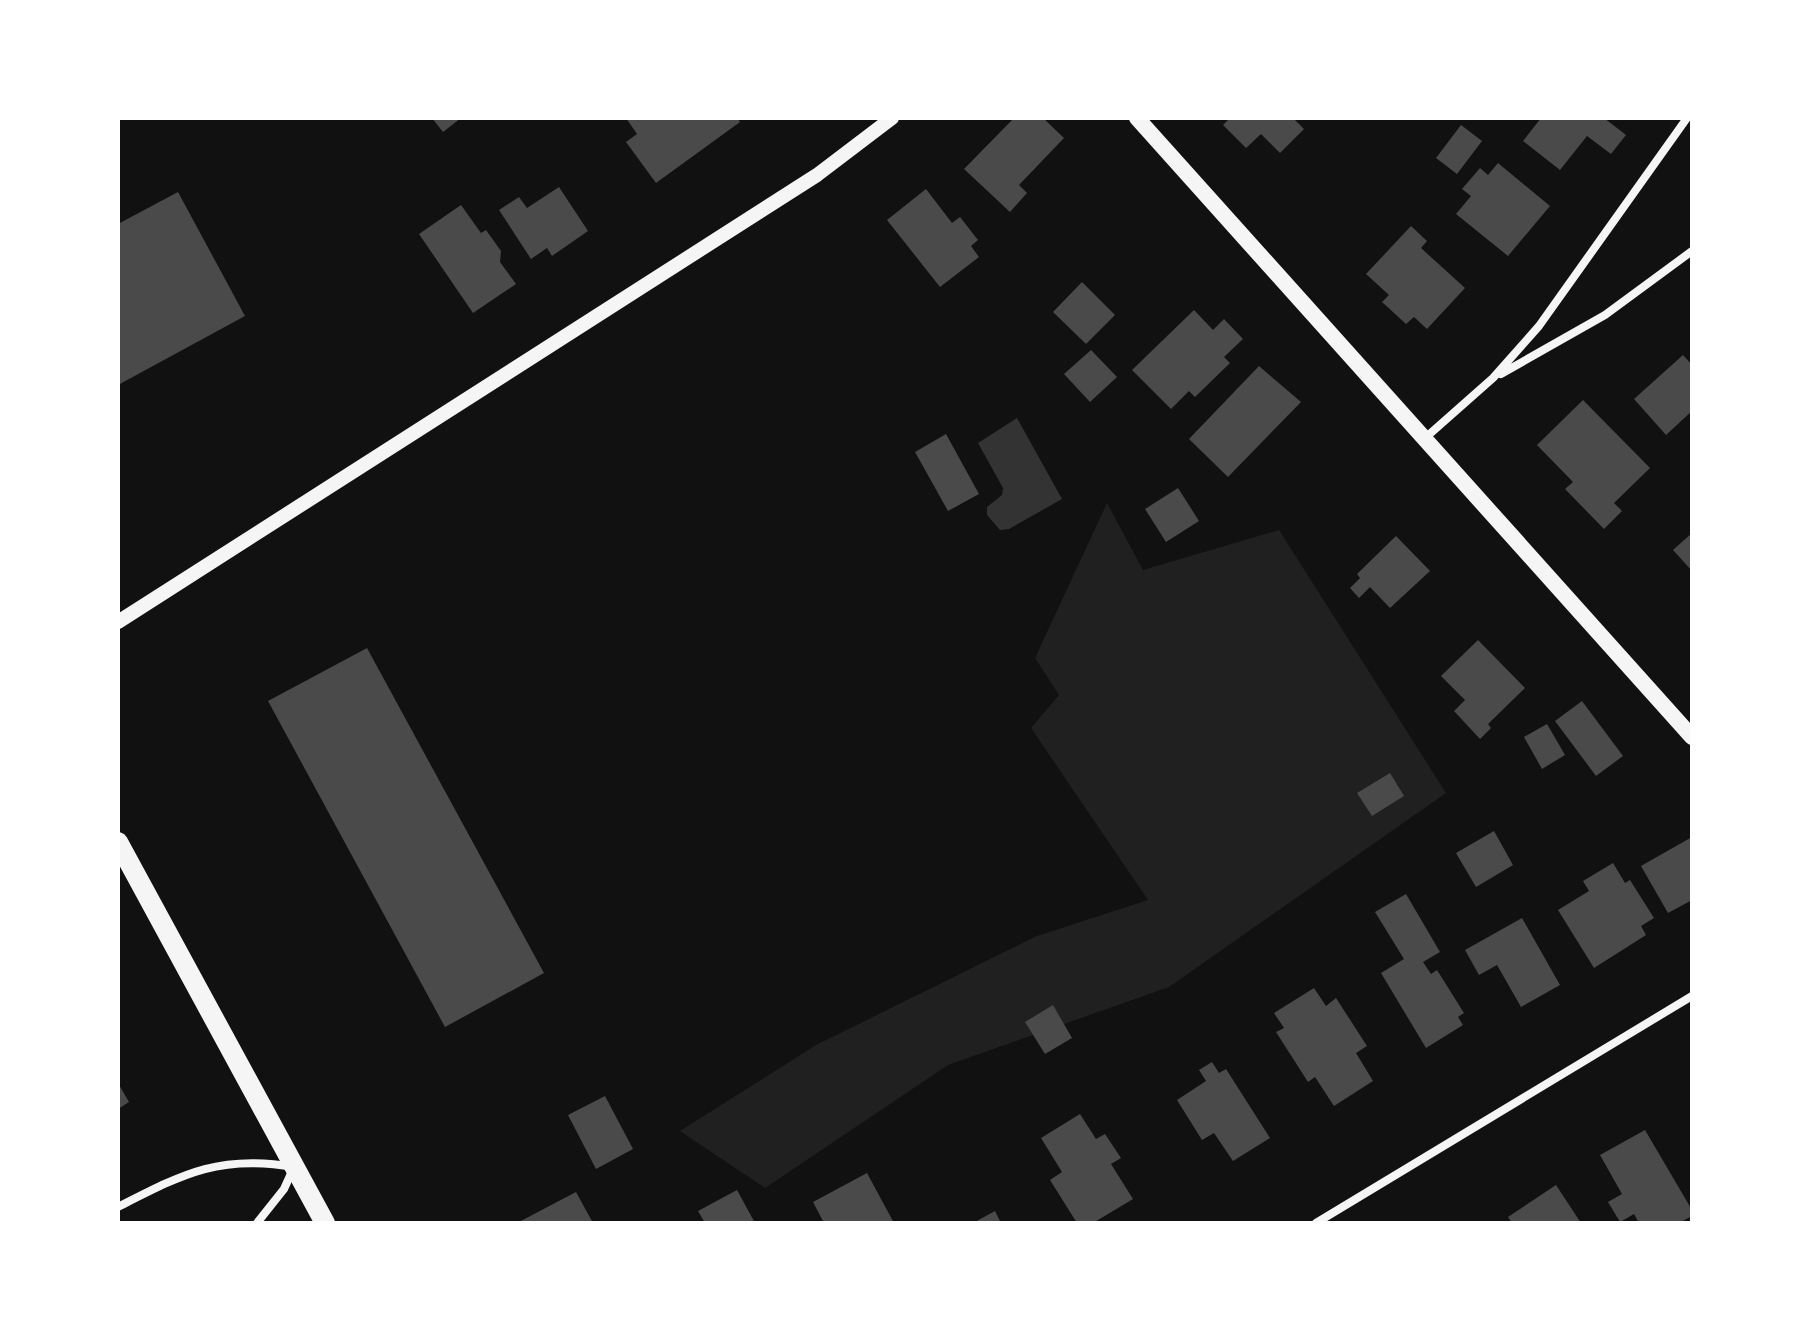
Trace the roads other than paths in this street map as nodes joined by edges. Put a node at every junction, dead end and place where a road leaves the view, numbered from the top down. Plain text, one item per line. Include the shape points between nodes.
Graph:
1 (892, 118) edge
2 (1137, 118) edge
3 (1687, 118) edge
4 (1692, 251) edge
5 (1493, 378) junction
6 (1424, 439) junction
7 (118, 622) edge
8 (1692, 737) edge
9 (118, 842) edge
10 (1692, 996) edge
11 (294, 1167) junction
12 (118, 1207) edge
13 (257, 1223) edge
14 (325, 1223) edge
15 (1316, 1223) edge

1 - 7 street via 804,183
2 - 6 main road
3 - 5 street via 1575,278
4 - 5 street via 1605,315
5 - 6 street
6 - 8 main road
9 - 11 main road
10 - 15 street
11 - 12 street via 232,1162 166,1182
11 - 13 street
11 - 14 main road

